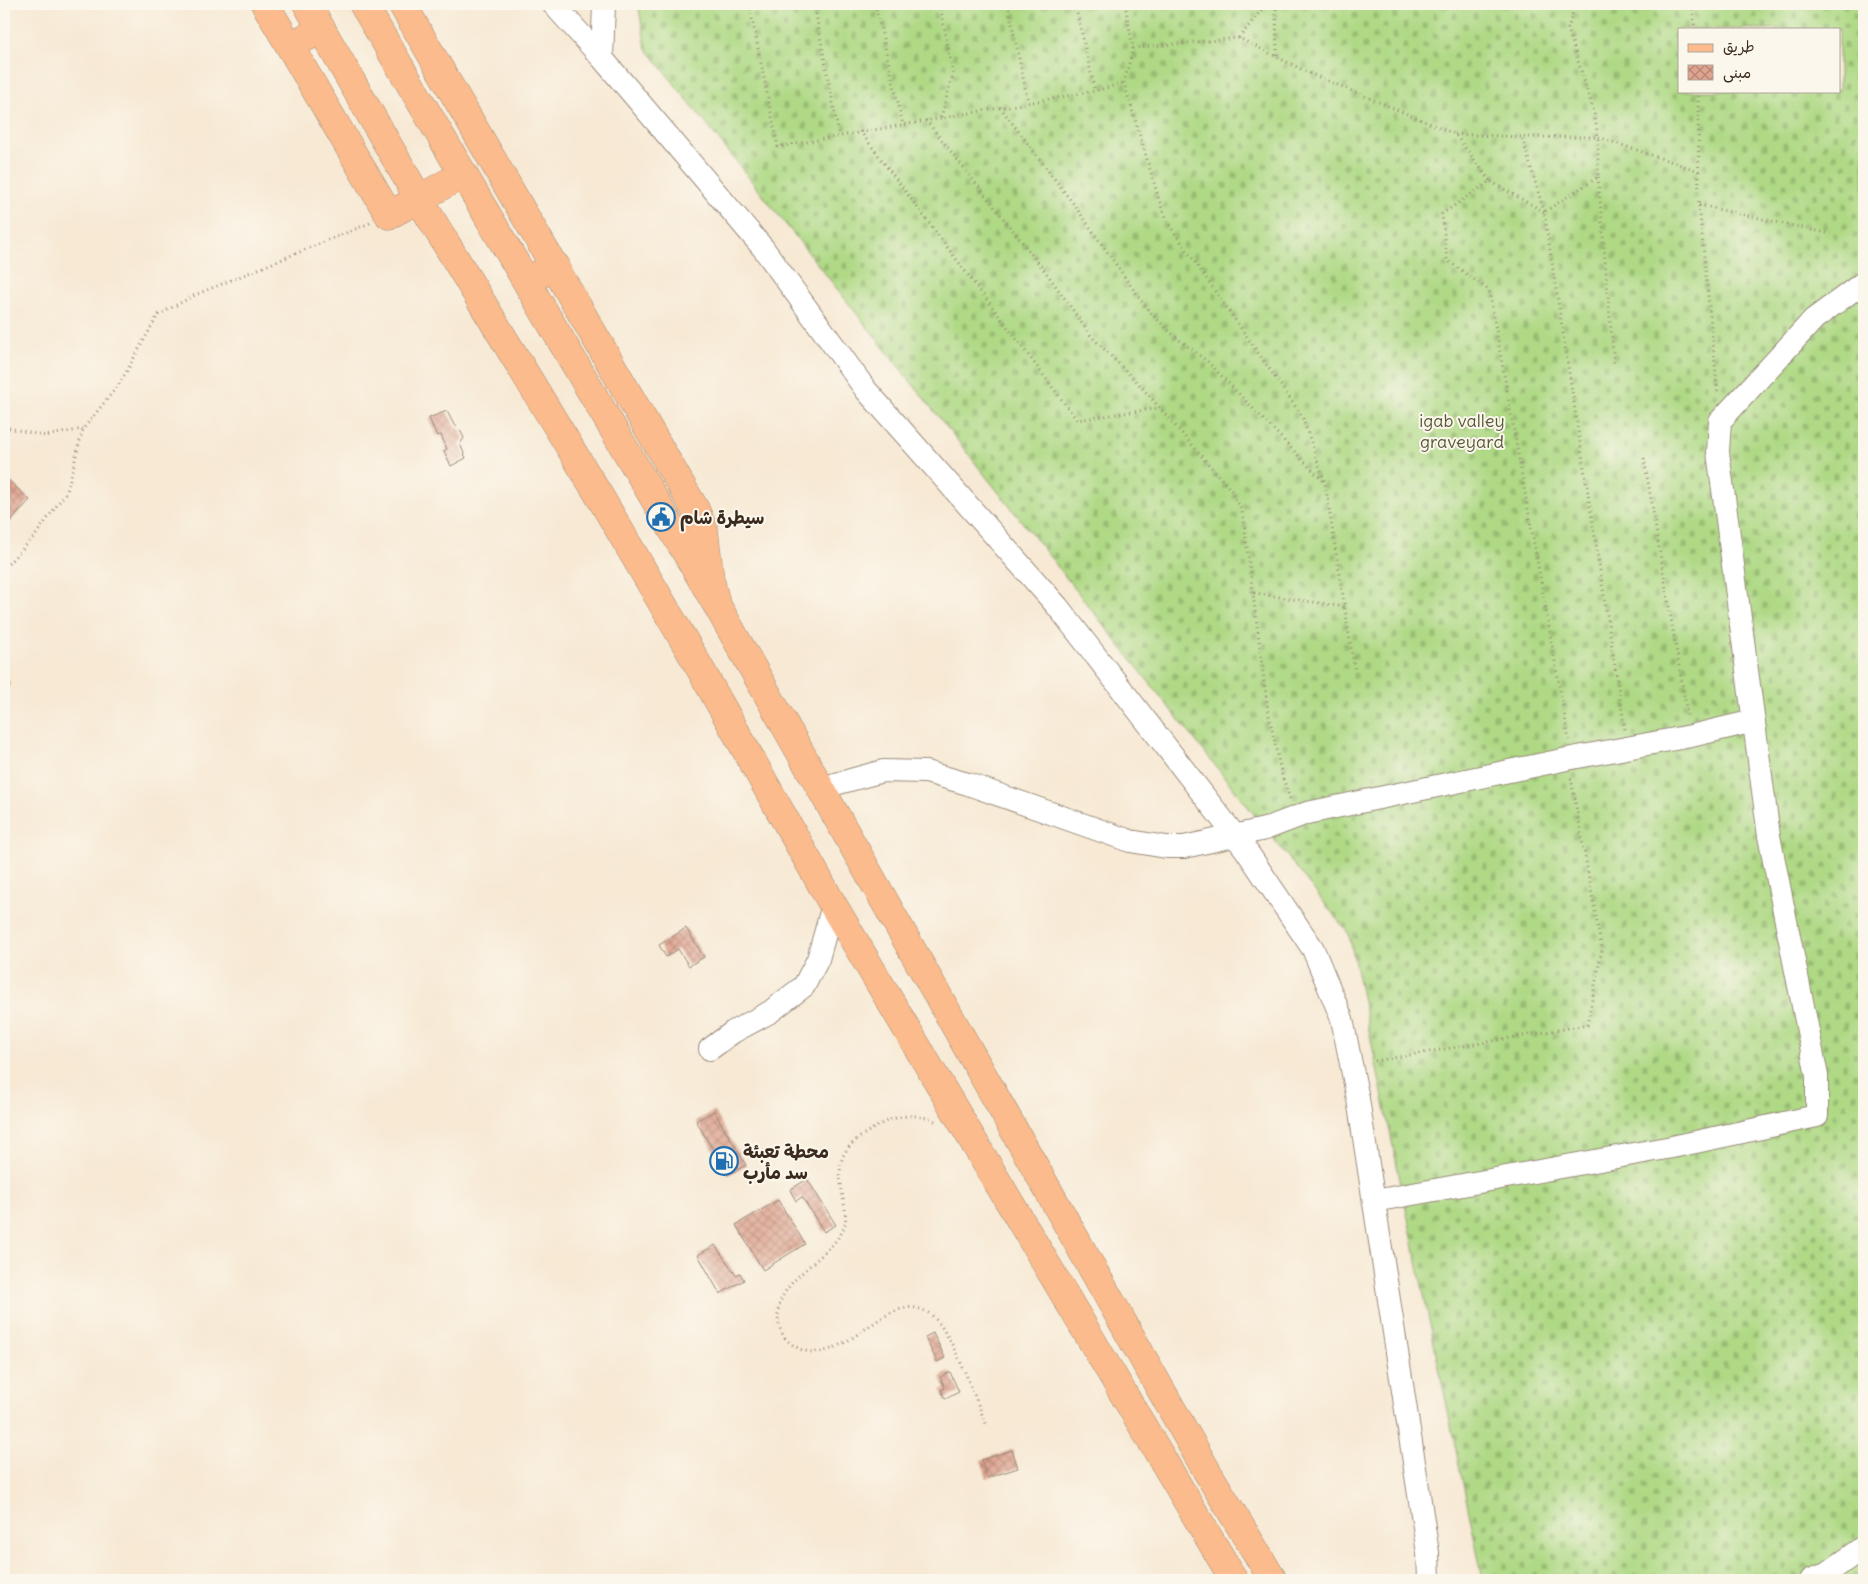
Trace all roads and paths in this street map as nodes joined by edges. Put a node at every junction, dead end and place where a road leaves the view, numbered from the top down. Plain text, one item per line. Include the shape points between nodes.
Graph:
1 (265, 4) edge
2 (306, 4) edge
3 (363, 4) edge
4 (402, 4) edge
5 (553, 4) edge
6 (604, 4) edge
7 (749, 4) edge
8 (814, 4) edge
9 (875, 4) edge
10 (940, 4) edge
11 (1008, 4) edge
12 (1075, 4) edge
13 (1125, 4) edge
14 (1266, 4) edge
15 (1276, 4) edge
16 (1575, 4) edge
17 (1692, 4) edge
18 (1695, 28) edge
19 (322, 29) junction
20 (1239, 38) junction
21 (290, 46) junction
22 (1133, 48) junction
23 (1277, 57) junction
24 (602, 58) junction
25 (1124, 83) junction
26 (1095, 91) junction
27 (1698, 92) edge
28 (1028, 102) junction
29 (1000, 107) junction
30 (941, 117) junction
31 (926, 120) junction
32 (903, 124) junction
33 (860, 131) junction
34 (1454, 134) junction
35 (839, 135) junction
36 (1522, 137) junction
37 (1598, 137) junction
38 (1699, 171) junction
39 (463, 174) junction
40 (1598, 177) junction
41 (1490, 181) junction
42 (419, 199) junction
43 (1699, 205) junction
44 (1544, 212) junction
45 (389, 215) junction
46 (1831, 234) dead end
47 (556, 266) junction
48 (526, 281) junction
49 (1864, 282) edge
50 (1614, 364) dead end
51 (1158, 408) junction
52 (1720, 421) junction
53 (4, 428) edge
54 (83, 429) junction
55 (1644, 458) dead end
56 (1325, 483) junction
57 (4, 572) edge
58 (1254, 593) junction
59 (718, 607) junction
60 (1345, 607) junction
61 (1356, 672) dead end
62 (1754, 721) junction
63 (1690, 736) junction
64 (1628, 748) junction
65 (1569, 758) junction
66 (821, 788) junction
67 (1296, 816) junction
68 (1235, 836) junction
69 (833, 906) junction
70 (710, 1049) dead end
71 (1375, 1061) dead end
72 (939, 1122) dead end
73 (1374, 1201) junction
74 (986, 1424) dead end
75 (1864, 1547) edge
76 (1234, 1580) edge
77 (1273, 1580) edge
78 (1429, 1580) edge
79 (1811, 1580) edge

1 - 21 main road
2 - 19 main road
3 - 39 main road
4 - 47 main road
5 - 24 street
6 - 24 street
7 - 35 path via 778,147
8 - 35 path
9 - 32 path
10 - 30 path via 953,74
11 - 28 path
12 - 26 path
13 - 22 path
14 - 20 path
15 - 23 path
16 - 37 path via 1569,21 1570,38 1594,112
17 - 18 path
19 - 21 main road
19 - 42 main road
20 - 22 path
20 - 23 path
21 - 45 main road
22 - 25 path
23 - 34 path
24 - 68 street via 763,248 866,390 1058,607
25 - 26 path
25 - 56 path via 1162,209 1172,230 1302,416
26 - 28 path
27 - 38 path
28 - 29 path
29 - 30 path
29 - 56 path via 1148,310 1173,335 1208,362
30 - 31 path
31 - 32 path
31 - 51 path via 1048,275 1091,336
32 - 33 path
33 - 35 path
33 - 51 path via 1077,420
34 - 36 path
34 - 41 path
36 - 37 path
36 - 44 path
37 - 38 path
37 - 40 path
38 - 43 path
39 - 42 main road
39 - 48 main road
40 - 44 path
40 - 50 path
41 - 44 path
41 - 65 path via 1442,214 1447,260 1489,290
42 - 45 main road
42 - 69 main road via 633,553
43 - 46 path
43 - 52 path
44 - 64 path
45 - 54 path via 194,295 158,316 120,383
47 - 48 main road
47 - 59 main road via 695,509 704,530 710,579
48 - 59 main road
49 - 52 street via 1814,319
51 - 58 path via 1237,500 1244,523
52 - 62 street via 1718,452
53 - 54 path via 45,436
54 - 57 path via 67,492
55 - 63 path
56 - 60 path
58 - 60 path
58 - 67 path via 1268,711 1281,772
59 - 66 main road
60 - 61 path
62 - 63 street
62 - 73 street via 1769,836 1817,1076 1817,1116 1672,1147
63 - 64 street
64 - 65 street
65 - 67 street
65 - 71 path via 1602,950 1587,1025
66 - 68 street via 883,772 926,772 1148,845 1184,847
66 - 77 main road via 1208,1473
67 - 68 street via 1265,829
68 - 73 street via 1313,950 1342,1019
69 - 70 street via 818,958 804,986 770,1012
69 - 76 main road
72 - 74 path via 923,1115 890,1119 856,1138 843,1155 840,1170 847,1216 843,1231 832,1246 792,1283 779,1301 776,1316 784,1337 793,1345 807,1352 823,1352 842,1344 896,1310 909,1306 929,1313 943,1327
73 - 78 street via 1428,1553
75 - 79 street via 1826,1574

